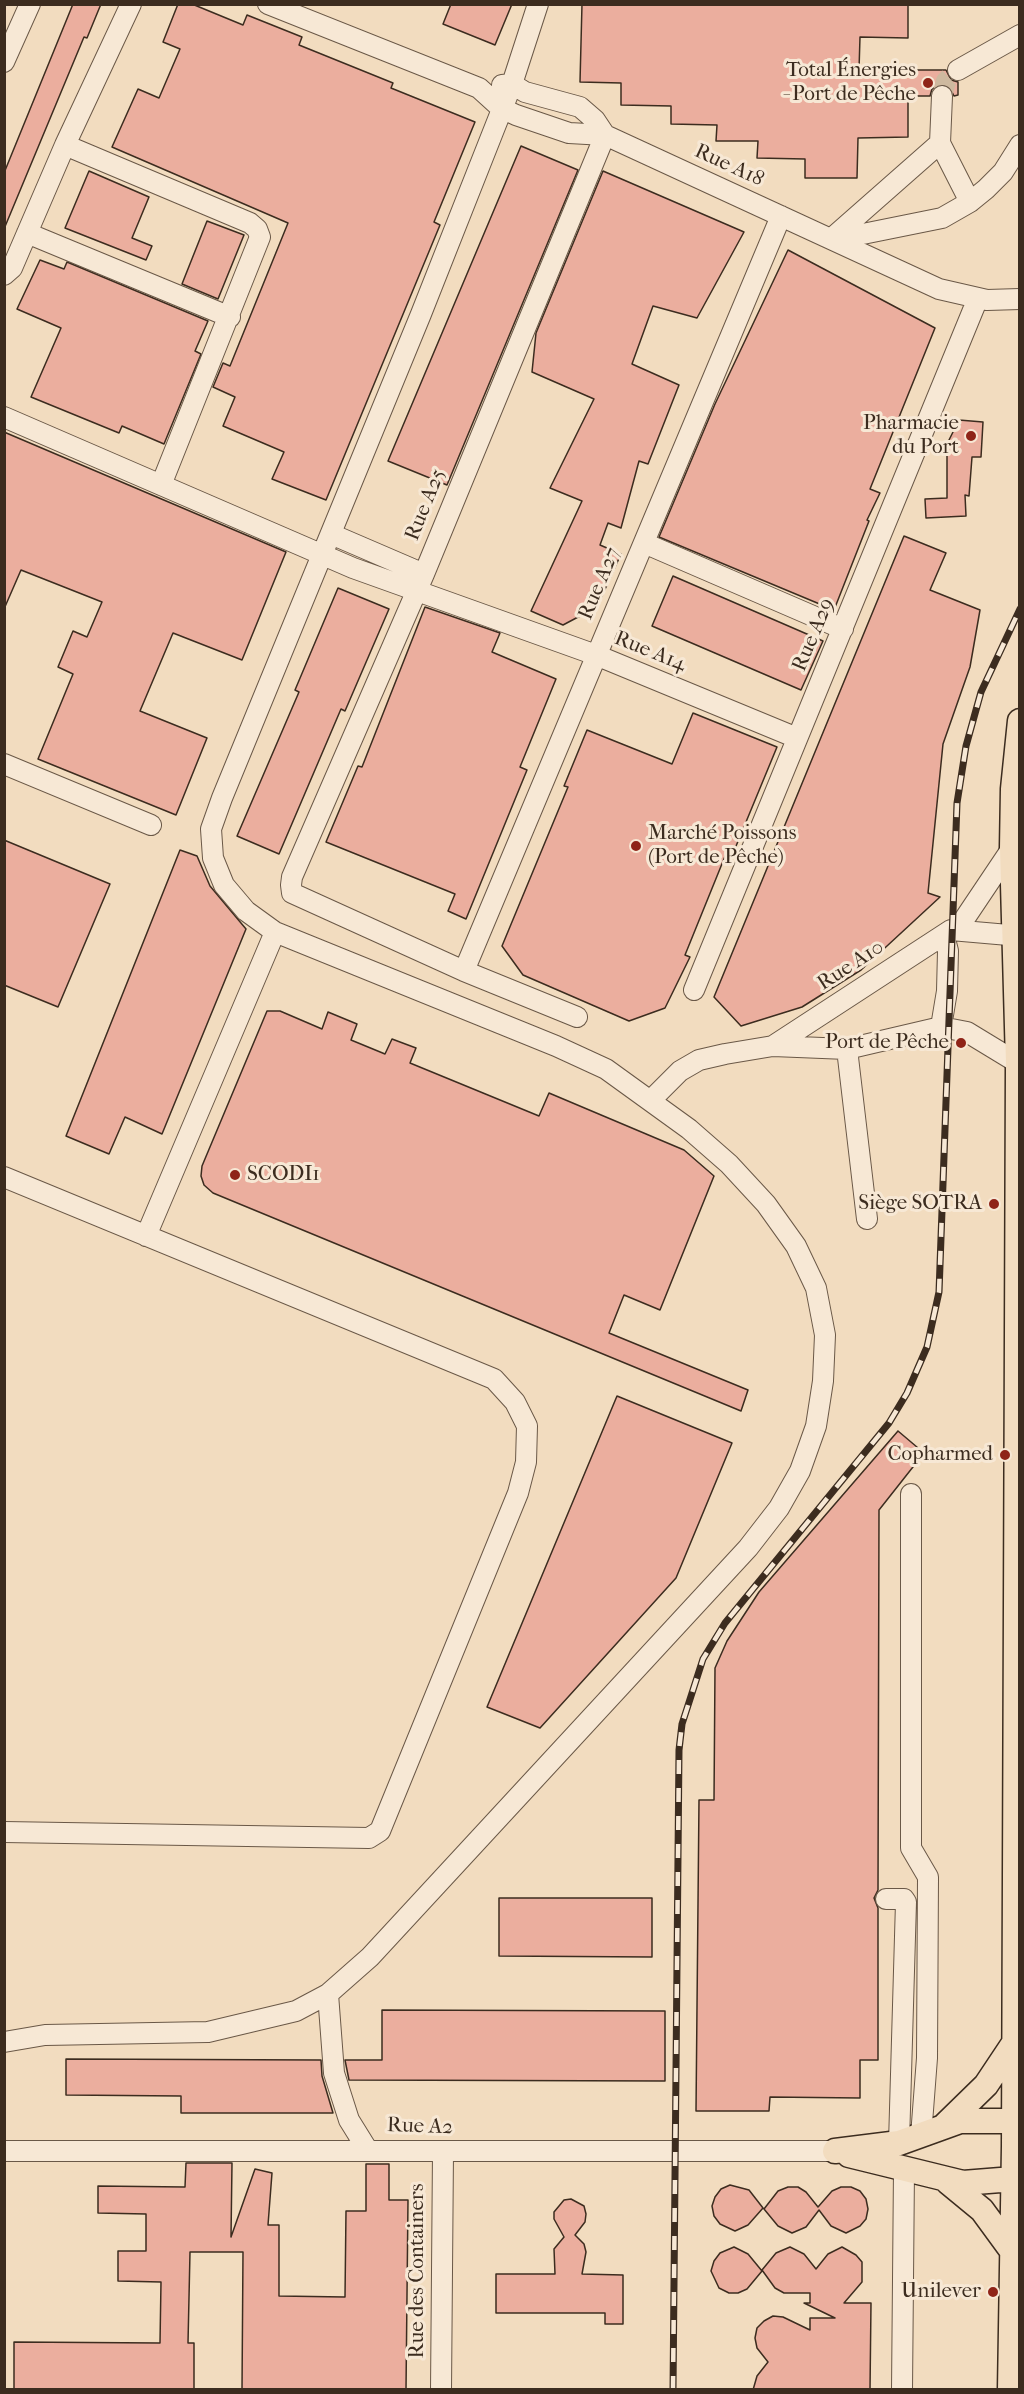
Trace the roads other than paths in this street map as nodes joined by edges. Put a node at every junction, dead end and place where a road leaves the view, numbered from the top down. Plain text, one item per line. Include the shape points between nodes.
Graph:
1 (30, 4) edge
2 (131, 4) edge
3 (268, 4) edge
4 (538, 4) edge
5 (1020, 35) edge
6 (4, 62) edge
7 (958, 70) tunnel mouth
8 (512, 84) junction
9 (479, 88) junction
10 (942, 96) tunnel mouth
11 (501, 108) junction
12 (605, 135) junction
13 (940, 143) junction
14 (65, 145) junction
15 (1020, 145) edge
16 (970, 202) junction
17 (781, 216) junction
18 (27, 233) junction
19 (832, 240) junction
20 (4, 275) edge
21 (978, 298) junction
22 (1020, 299) edge
23 (230, 317) junction
24 (4, 417) edge
25 (161, 485) junction
26 (331, 534) junction
27 (644, 543) junction
28 (323, 555) junction
29 (419, 583) junction
30 (843, 629) junction
31 (596, 655) junction
32 (1020, 721) edge
33 (796, 738) junction
34 (4, 764) edge
35 (151, 825) dead end
36 (1012, 848) junction
37 (275, 932) junction
38 (950, 932) junction
39 (1016, 936) edge
40 (464, 971) junction
41 (694, 990) dead end
42 (577, 1017) dead end
43 (941, 1027) junction
44 (773, 1046) junction
45 (847, 1049) junction
46 (1018, 1063) junction
47 (651, 1100) junction
48 (4, 1177) edge
49 (867, 1219) dead end
50 (146, 1236) junction
51 (911, 1494) dead end
52 (4, 1832) edge
53 (886, 1899) dead end
54 (328, 1994) junction
55 (4, 2042) edge
56 (1014, 2043) junction
57 (1014, 2121) junction
58 (944, 2126) junction
59 (910, 2139) junction
60 (367, 2150) junction
61 (4, 2151) edge
62 (835, 2151) junction
63 (443, 2152) junction
64 (904, 2169) junction
65 (944, 2179) junction
66 (1013, 2179) junction
67 (1012, 2251) junction
68 (441, 2390) edge
69 (902, 2390) edge
70 (1010, 2390) edge

1 - 6 street
2 - 14 street
3 - 9 street
4 - 8 street
5 - 7 street
8 - 9 street
8 - 11 street
8 - 12 street via 525,92 580,107
9 - 11 street
10 - 13 street
11 - 12 street via 569,133
11 - 26 street
12 - 17 street, Rue A18
12 - 29 street, Rue A25
13 - 16 street
13 - 19 street
14 - 18 street
14 - 23 street via 257,229 261,237
15 - 16 street via 1003,172
16 - 19 street via 942,218
17 - 19 street, Rue A18
17 - 27 street, Rue A27
18 - 20 street via 12,268
18 - 23 street
19 - 21 street, Rue A18 via 939,289
21 - 22 street, Rue A18
21 - 30 street, Rue A29
23 - 25 street
24 - 25 street
25 - 28 street
26 - 28 street
26 - 29 street
27 - 30 street
27 - 31 street, Rue A27
28 - 29 street
28 - 37 street via 212,829 213,858 224,885 246,911
29 - 31 street, Rue A14
29 - 40 street, Rue A25 via 292,877 292,893
30 - 33 street, Rue A29
31 - 33 street, Rue A14
31 - 40 street, Rue A27
32 - 36 main road
33 - 41 street, Rue A29
34 - 35 street
36 - 38 street, Rue A10
36 - 39 main road
37 - 47 street via 556,1046 606,1069
37 - 50 street
38 - 39 street
38 - 43 street
38 - 44 street, Rue A10
39 - 46 main road
40 - 42 street
43 - 45 street, Rue A10
43 - 46 street, Rue A10 via 967,1032
44 - 45 street, Rue A10
44 - 47 street, Rue A10 via 699,1060 680,1071
45 - 49 street
46 - 56 main road
47 - 54 street via 729,1164 766,1204 796,1246 816,1288 825,1335 823,1381 816,1426 800,1471 779,1508 748,1548 370,1957
48 - 50 street
50 - 52 street via 494,1379 515,1402 526,1426 523,1478 380,1832 369,1838
51 - 59 street via 911,1848 928,1877 927,2058
53 - 59 street via 906,1902
54 - 55 street via 296,2011 208,2032 45,2035
54 - 60 street via 334,2073 349,2120
56 - 57 main road
56 - 58 main road via 986,2085
57 - 58 main road via 975,2120
57 - 66 main road
58 - 59 main road
59 - 62 main road
60 - 61 street, Rue A2
60 - 63 street, Rue A2
62 - 63 street, Rue A2
62 - 64 main road
63 - 68 street, Rue des Containers
64 - 65 main road
64 - 69 street
65 - 66 main road via 979,2184
65 - 67 main road via 982,2210
66 - 67 main road
67 - 70 main road

